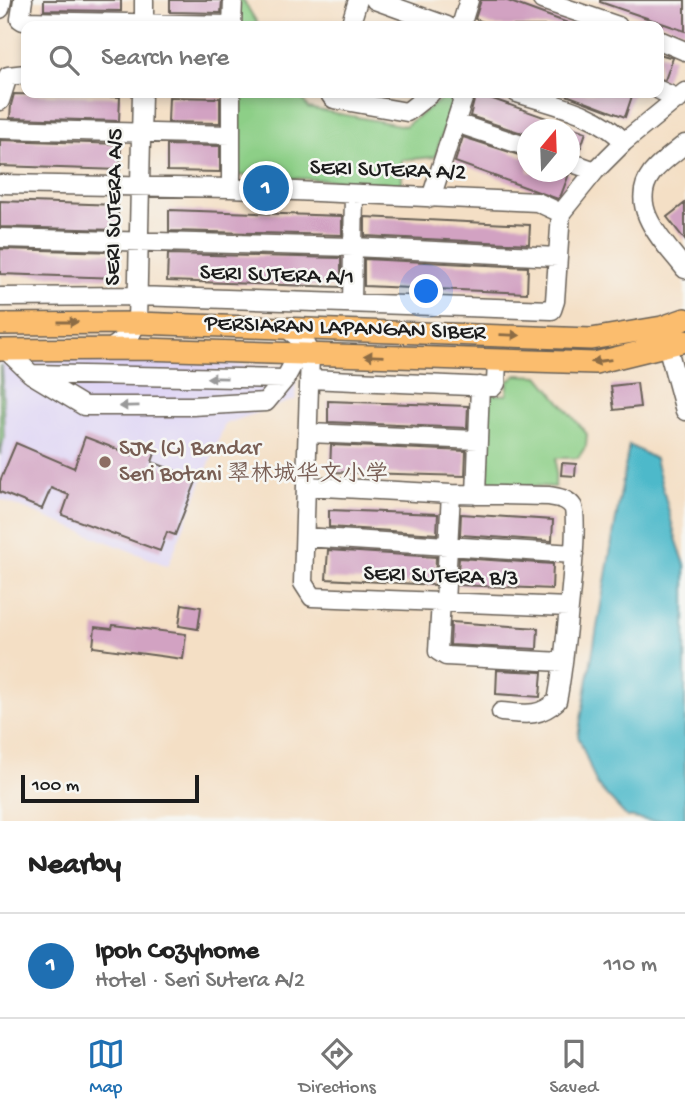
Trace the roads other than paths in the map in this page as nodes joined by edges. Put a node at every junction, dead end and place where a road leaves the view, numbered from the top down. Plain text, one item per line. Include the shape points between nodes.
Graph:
1 (2, 0) edge
2 (23, 0) edge
3 (144, 0) edge
4 (233, 0) edge
5 (358, 0) edge
6 (375, 0) edge
7 (469, 0) edge
8 (542, 0) edge
9 (401, 4) edge
10 (0, 9) edge
11 (23, 21) edge
12 (144, 21) edge
13 (232, 21) edge
14 (352, 21) edge
15 (450, 21) edge
16 (462, 21) edge
17 (603, 21) edge
18 (664, 42) edge
19 (685, 51) edge
20 (19, 74) edge
21 (664, 91) edge
22 (682, 96) edge
23 (142, 98) edge
24 (231, 98) edge
25 (333, 98) edge
26 (425, 98) edge
27 (464, 98) edge
28 (532, 98) edge
29 (0, 101) edge
30 (456, 123) junction
31 (0, 129) edge
32 (141, 133) junction
33 (231, 135) junction
34 (624, 142) junction
35 (517, 144) edge
36 (685, 144) edge
37 (580, 166) edge
38 (595, 171) junction
39 (0, 184) edge
40 (140, 188) junction
41 (231, 188) junction
42 (355, 195) junction
43 (430, 198) junction
44 (561, 212) junction
45 (0, 238) edge
46 (139, 243) junction
47 (353, 247) junction
48 (558, 257) junction
49 (685, 268) edge
50 (138, 296) junction
51 (0, 297) edge
52 (352, 303) junction
53 (685, 319) edge
54 (137, 323) junction
55 (0, 324) edge
56 (286, 328) junction
57 (344, 330) junction
58 (671, 338) edge
59 (110, 349) junction
60 (164, 349) junction
61 (3, 350) edge
62 (304, 353) junction
63 (497, 360) junction
64 (680, 371) edge
65 (31, 374) junction
66 (285, 379) junction
67 (309, 379) junction
68 (480, 386) junction
69 (685, 411) edge
70 (308, 433) junction
71 (478, 440) junction
72 (306, 486) junction
73 (451, 494) junction
74 (476, 495) junction
75 (304, 537) junction
76 (448, 546) junction
77 (574, 554) junction
78 (443, 602) junction
79 (568, 607) junction
80 (562, 662) junction
81 (501, 712) dead end

1 - 10 street
2 - 11 street
3 - 12 street
4 - 13 street
5 - 14 street
6 - 9 street
7 - 16 street
8 - 17 street
9 - 15 street
18 - 19 street
20 - 29 street via 6,80
21 - 22 street
22 - 34 street
23 - 32 street, SERI SUTERA A/5
24 - 33 street
25 - 26 street via 407,113
27 - 30 street
28 - 34 street via 587,116 612,129
30 - 35 street
30 - 43 street
31 - 32 street
32 - 33 street
32 - 40 street, SERI SUTERA A/5
33 - 41 street
34 - 38 street
36 - 49 street via 653,171 643,206
37 - 38 street
38 - 44 street
39 - 40 street, SERI SUTERA A/2
40 - 41 street, SERI SUTERA A/2
40 - 46 street, SERI SUTERA A/5
41 - 42 street, SERI SUTERA A/2
42 - 43 street, SERI SUTERA A/2
42 - 47 street
43 - 44 street, SERI SUTERA A/2 via 537,202
44 - 48 street
45 - 46 street
46 - 47 street
46 - 50 street, SERI SUTERA A/5
47 - 48 street
47 - 52 street
48 - 52 street, SERI SUTERA A/1 via 552,310
50 - 51 street, SERI SUTERA A/1
50 - 52 street, SERI SUTERA A/1
50 - 54 street, SERI SUTERA A/5
53 - 58 main road, PERSIARAN LAPANGAN SIBER
55 -> 54 main road, PERSIARAN LAPANGAN SIBER
54 - 56 main road, PERSIARAN LAPANGAN SIBER
54 - 59 street via 131,334
54 - 60 street via 143,335
56 - 57 main road, PERSIARAN LAPANGAN SIBER
56 - 62 street via 304,342
57 -> 58 main road, PERSIARAN LAPANGAN SIBER
57 - 62 street
58 -> 63 main road, PERSIARAN LAPANGAN SIBER via 595,363
58 - 64 street
59 - 60 main road, PERSIARAN LAPANGAN SIBER
59 - 61 main road, PERSIARAN LAPANGAN SIBER
60 - 62 main road, PERSIARAN LAPANGAN SIBER
61 - 65 street
63 -> 62 main road, PERSIARAN LAPANGAN SIBER
62 - 66 street
62 - 67 street
63 - 68 street via 496,383
64 - 69 street
66 -> 65 street
66 -> 65 street via 266,402 84,406
67 - 68 street
67 - 70 street
68 - 71 street
70 - 71 street
70 - 72 street
71 - 74 street
72 - 73 street
72 - 75 street
73 - 74 street
73 - 76 street
74 - 77 street via 565,499 574,508
75 - 76 street
75 - 78 street, SERI SUTERA B/3 via 303,583 312,597
76 - 77 street
76 - 78 street
77 - 79 street
78 - 79 street, SERI SUTERA B/3
78 - 80 street via 438,651 446,656
79 - 80 street
80 - 81 street via 557,701 545,712

